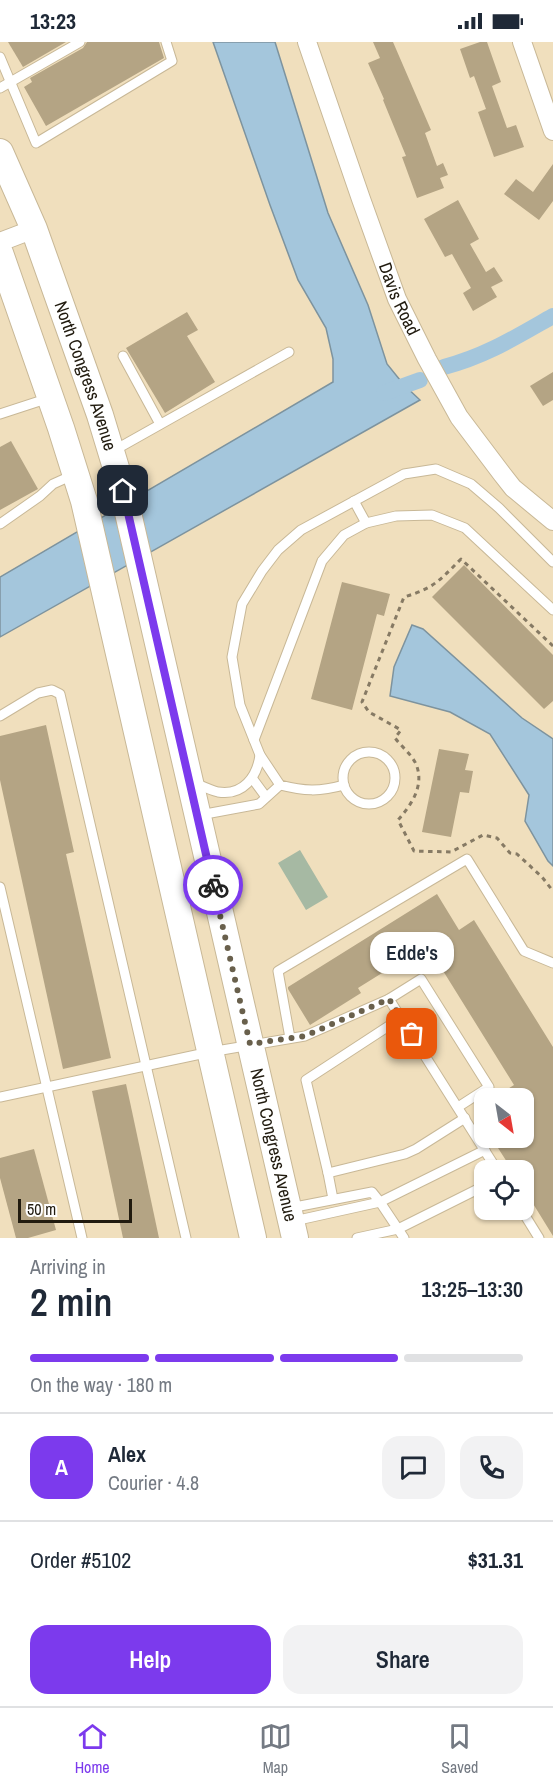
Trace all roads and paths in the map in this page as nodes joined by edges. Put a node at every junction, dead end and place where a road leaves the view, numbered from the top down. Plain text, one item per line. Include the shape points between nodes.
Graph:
1 (80, 42) edge
2 (166, 42) edge
3 (307, 42) edge
4 (522, 42) edge
5 (0, 57) edge
6 (10, 82) junction
7 (0, 88) edge
8 (553, 131) edge
9 (0, 152) edge
10 (34, 229) junction
11 (0, 243) edge
12 (0, 253) edge
13 (289, 352) dead end
14 (123, 356) dead end
15 (51, 398) junction
16 (0, 414) edge
17 (160, 424) junction
18 (111, 452) junction
19 (75, 474) junction
20 (354, 501) junction
21 (550, 514) edge
22 (366, 523) junction
23 (0, 524) edge
24 (553, 562) edge
25 (553, 610) edge
26 (553, 646) edge
27 (0, 716) edge
28 (254, 740) junction
29 (260, 755) junction
30 (145, 771) junction
31 (252, 778) junction
32 (189, 781) junction
33 (279, 785) junction
34 (344, 785) junction
35 (266, 797) junction
36 (197, 816) junction
37 (0, 887) edge
38 (553, 891) edge
39 (553, 963) edge
40 (389, 999) junction
41 (401, 1018) junction
42 (290, 1038) junction
43 (250, 1044) junction
44 (210, 1052) junction
45 (146, 1066) junction
46 (47, 1087) junction
47 (0, 1097) edge
48 (458, 1107) junction
49 (465, 1118) junction
50 (485, 1150) junction
51 (491, 1160) edge
52 (328, 1173) junction
53 (474, 1191) edge
54 (333, 1199) junction
55 (380, 1202) junction
56 (528, 1220) edge
57 (292, 1222) edge
58 (398, 1229) junction
59 (82, 1238) edge
60 (186, 1238) edge
61 (253, 1238) edge
62 (357, 1238) edge
63 (404, 1238) edge
64 (539, 1238) edge

1 - 6 lane
2 - 6 lane via 172,60 36,143
3 - 21 street, Davis Road via 397,298 422,349 459,417 513,488
4 - 8 street
5 - 6 lane
6 - 7 lane
9 - 10 main road, North Congress Avenue
10 - 11 street
10 - 18 main road, North Congress Avenue
12 - 15 main road
13 - 17 lane
14 - 17 lane
15 - 16 lane
15 - 19 main road
17 - 18 lane
18 - 32 main road, North Congress Avenue
19 - 23 lane via 53,484
19 - 30 main road
20 - 22 lane
20 - 24 lane via 404,474 436,468 471,484
20 - 28 lane via 301,531 278,550 242,603 232,657 240,705
22 - 25 lane via 396,516 432,515 465,528
22 - 28 lane via 345,535 322,561
26 - 38 path via 461,559 435,585 404,597 362,702 369,712 401,730 395,738 416,763 420,779 413,803 398,820 414,850 451,852 483,835 497,838
27 - 45 lane via 38,693 52,690 60,694
28 - 29 lane
29 - 31 lane
29 - 33 lane
30 - 36 main road
30 - 44 main road
31 - 32 lane via 243,787 219,792
31 - 35 lane
32 - 36 main road, North Congress Avenue
33 - 34 lane via 309,791
33 - 35 lane
34 - 34 lane via 358,802 380,803 392,793 395,771 381,754 367,752 348,763
35 - 36 lane via 259,804
36 - 43 main road, North Congress Avenue
37 - 46 lane
39 - 42 lane via 524,951 466,859 278,971
40 - 41 lane
40 - 42 lane via 305,1036
40 - 48 lane via 421,979 489,1088
41 - 48 lane
41 - 52 lane via 306,1080
42 - 43 lane
43 - 44 lane
43 - 57 main road, North Congress Avenue
44 - 45 lane
44 - 61 main road
45 - 46 lane
45 - 60 lane
46 - 47 lane
46 - 59 lane
48 - 49 lane
49 - 50 lane
49 - 52 lane via 405,1154
50 - 51 lane
50 - 55 lane
52 - 54 lane
53 - 58 lane
54 - 55 lane via 372,1192
54 - 57 lane
55 - 57 lane
55 - 58 lane
56 - 64 lane
58 - 62 lane
58 - 63 lane

